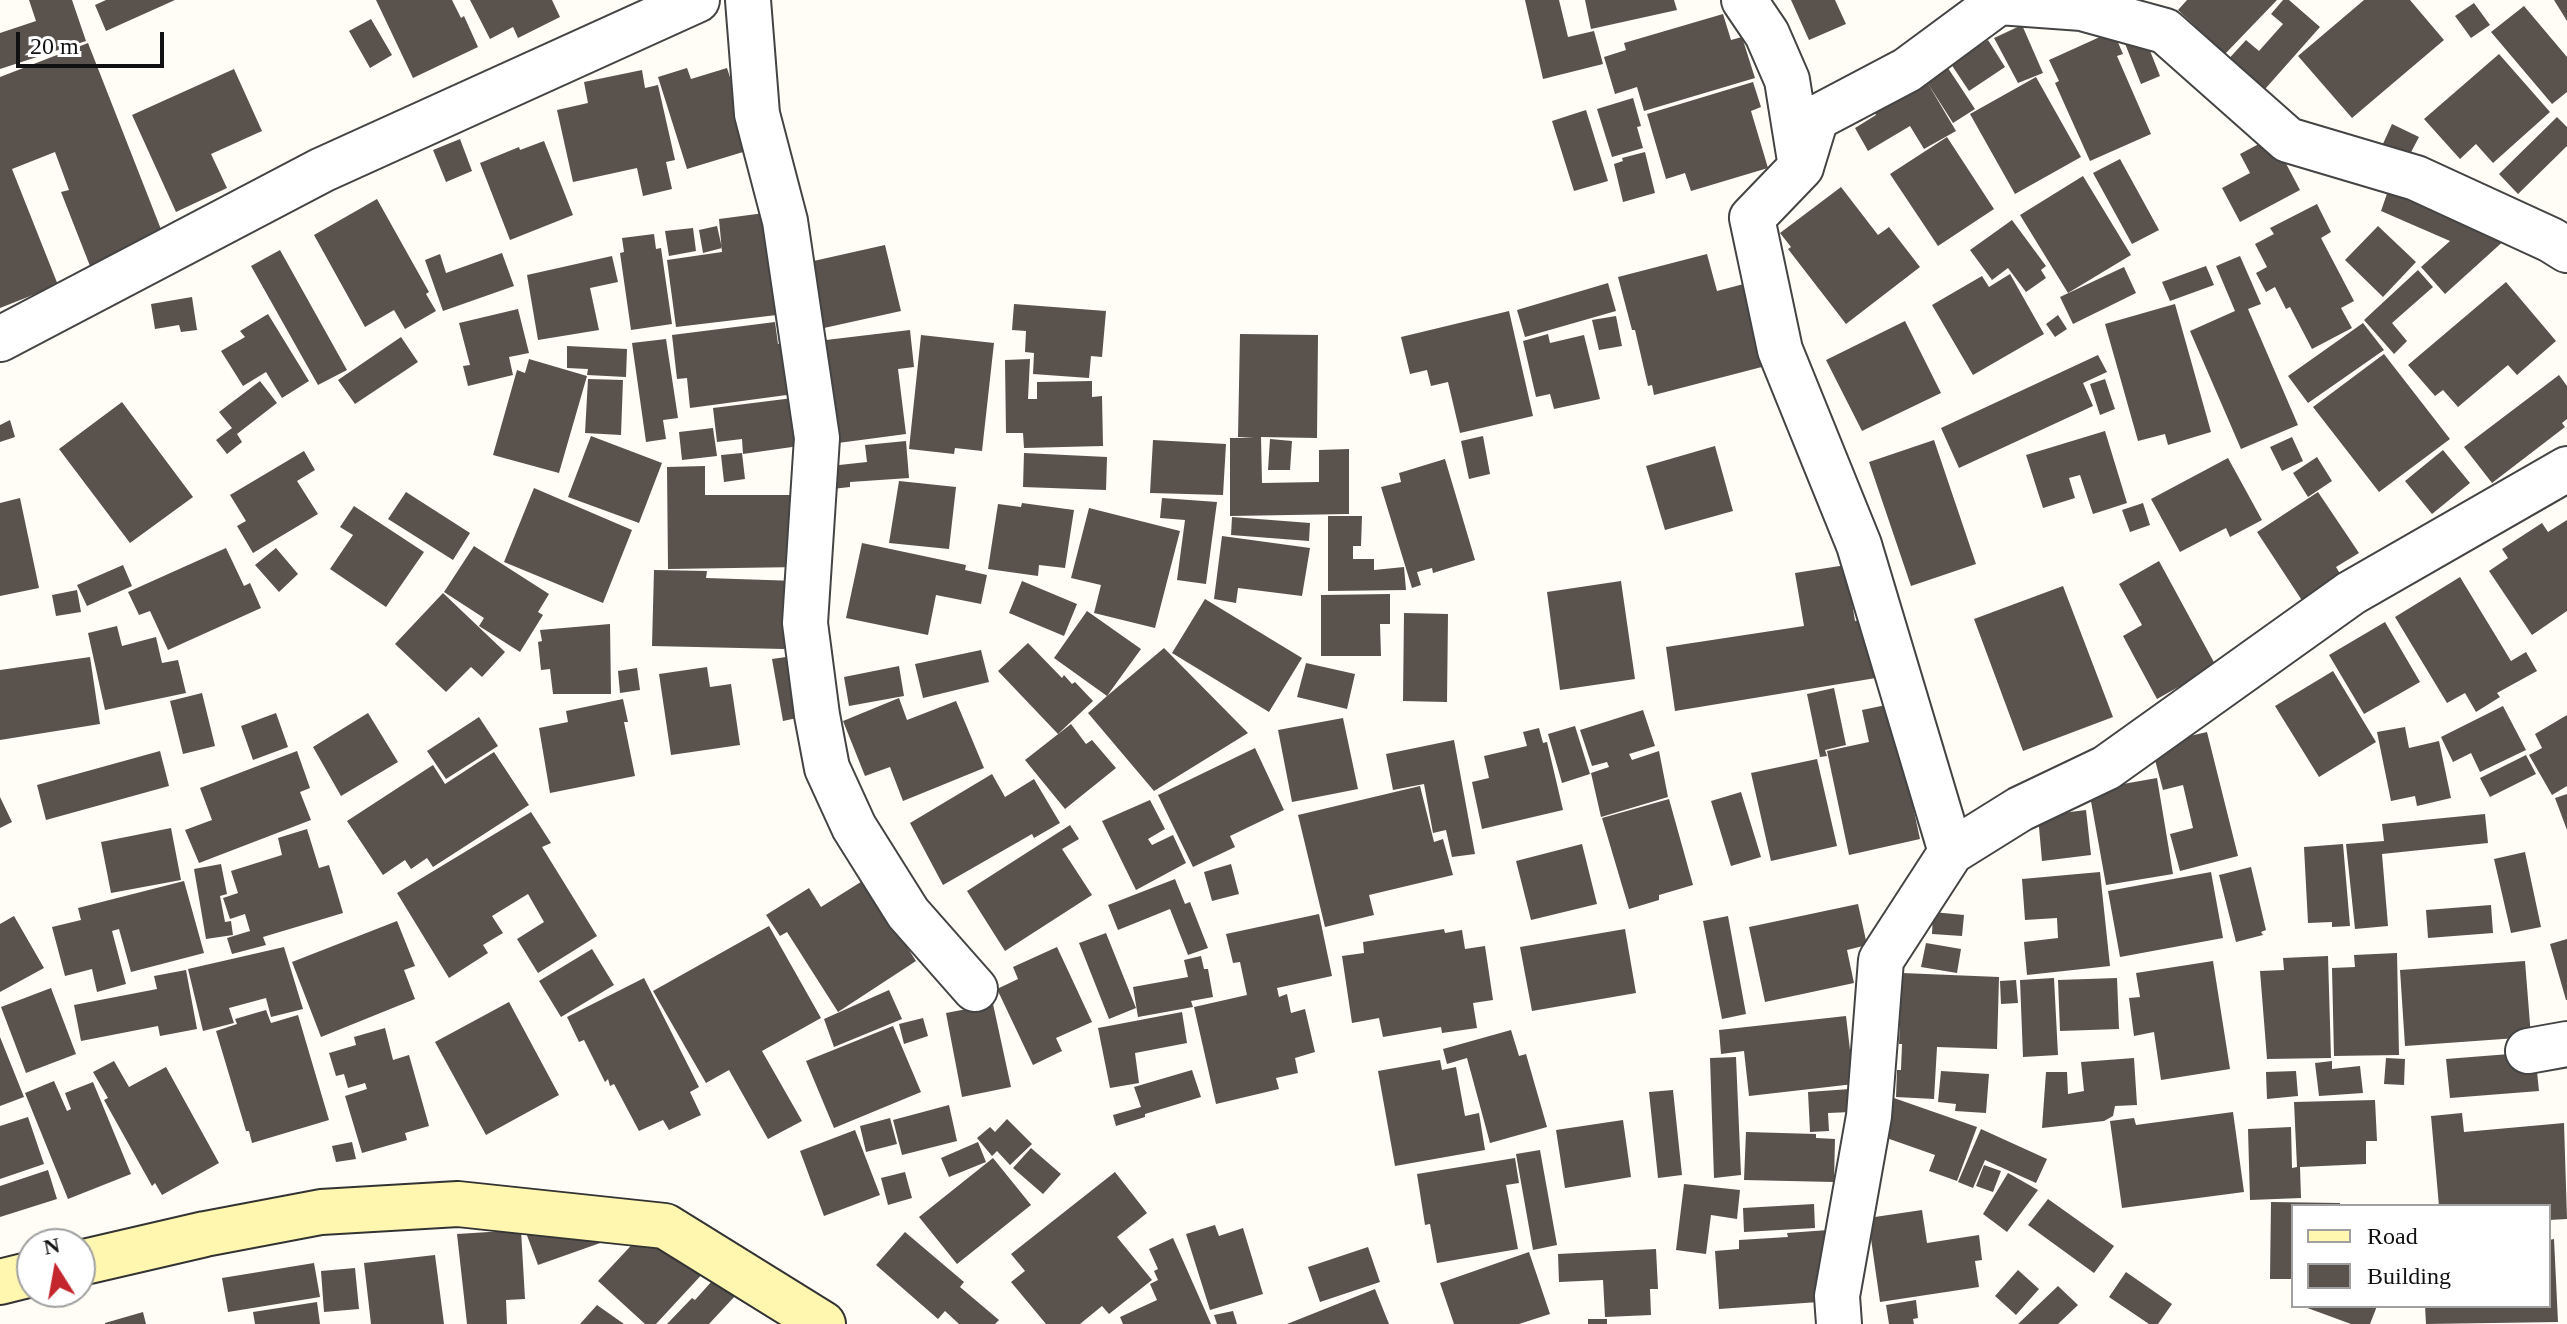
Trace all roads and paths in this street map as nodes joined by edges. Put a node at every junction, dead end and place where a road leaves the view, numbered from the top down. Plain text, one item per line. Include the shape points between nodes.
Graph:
1 (697, 0) edge
2 (748, 0) edge
3 (1744, 0) edge
4 (1998, 1) edge
5 (1801, 167) junction
6 (2567, 250) edge
7 (0, 339) edge
8 (2567, 469) edge
9 (1951, 852) junction
10 (975, 989) dead end
11 (96, 1259) edge
12 (823, 1324) edge
13 (1839, 1324) edge

1 - 7 street via 322,170
2 - 10 street via 757,114 785,221 817,438 805,623 827,768 854,827 908,913
3 - 5 street via 1767,34 1787,80
4 - 5 street via 1907,70 1816,118
4 - 6 street via 2082,8 2165,31 2288,140 2416,178
5 - 9 street via 1752,218 1780,350 1859,545
8 - 9 street via 2351,593 2106,768 2020,809
9 - 13 street via 1881,960 1869,1116 1837,1296
11 - 12 main road via 321,1212 458,1204 665,1226

